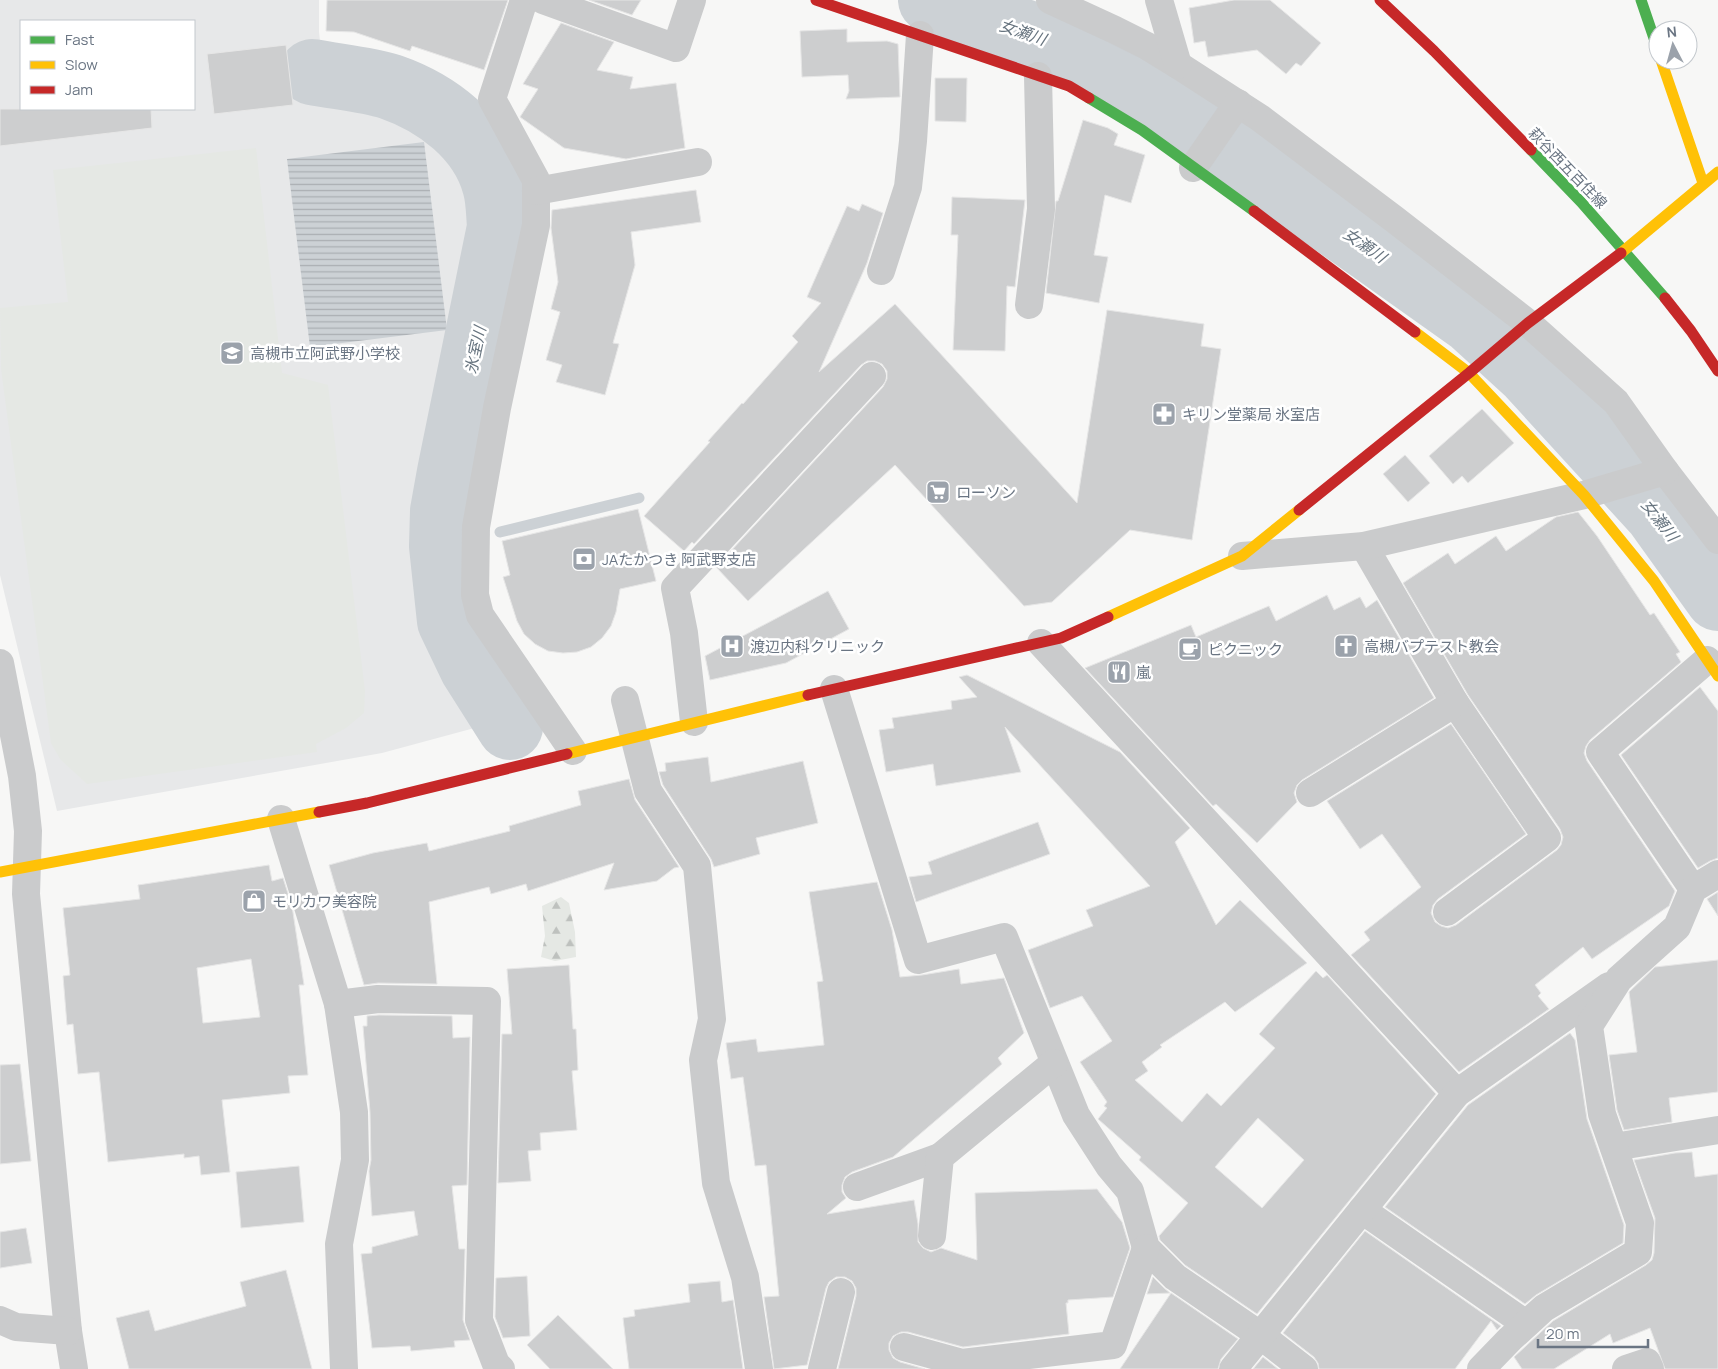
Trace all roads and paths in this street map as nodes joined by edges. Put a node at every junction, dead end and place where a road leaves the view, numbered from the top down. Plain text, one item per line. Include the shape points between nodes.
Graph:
1 (524, 0) edge
2 (543, 0) edge
3 (692, 0) edge
4 (816, 0) edge
5 (1050, 0) edge
6 (1159, 0) edge
7 (1380, 0) edge
8 (1641, 0) edge
9 (1648, 21) edge
10 (920, 36) junction
11 (1178, 65) junction
12 (1664, 70) edge
13 (1038, 76) junction
14 (1233, 110) junction
15 (1198, 161) junction
16 (698, 162) dead end
17 (1718, 172) edge
18 (1703, 183) junction
19 (536, 191) junction
20 (1624, 251) junction
21 (881, 271) dead end
22 (1030, 305) dead end
23 (1523, 328) junction
24 (1718, 371) edge
25 (1469, 373) junction
26 (872, 376) dead end
27 (1665, 471) junction
28 (1590, 493) junction
29 (1718, 540) edge
30 (1364, 546) junction
31 (1242, 556) junction
32 (1041, 643) junction
33 (0, 663) edge
34 (1713, 668) edge
35 (834, 689) junction
36 (625, 700) dead end
37 (1455, 703) junction
38 (694, 722) junction
39 (635, 738) junction
40 (573, 752) junction
41 (1310, 793) dead end
42 (281, 820) junction
43 (27, 867) junction
44 (0, 872) edge
45 (1718, 874) edge
46 (1693, 890) junction
47 (1447, 912) dead end
48 (1619, 979) junction
49 (338, 1004) junction
50 (1054, 1063) junction
51 (1457, 1094) junction
52 (1718, 1130) edge
53 (1614, 1147) junction
54 (940, 1157) junction
55 (857, 1187) dead end
56 (1362, 1210) junction
57 (932, 1236) dead end
58 (1146, 1248) junction
59 (841, 1292) dead end
60 (0, 1320) edge
61 (479, 1320) junction
62 (1526, 1324) junction
63 (68, 1331) junction
64 (1260, 1335) junction
65 (904, 1347) dead end
66 (1488, 1367) edge
67 (74, 1369) edge
68 (344, 1369) edge
69 (478, 1369) edge
70 (501, 1369) edge
71 (759, 1369) edge
72 (822, 1369) edge
73 (1233, 1369) edge
74 (1304, 1369) edge
75 (1626, 1369) edge
76 (1650, 1369) edge

1 - 19 street via 492,99 536,180
2 - 3 street via 676,48
4 - 10 street
5 - 11 street via 1115,30
6 - 11 street
7 - 20 street, 萩谷西五百住線 via 1441,57
8 - 9 street
10 - 13 street
10 - 21 street via 908,187
11 - 14 street
12 - 18 street
13 - 15 street via 1070,86
13 - 22 street via 1041,209
14 - 15 street
14 - 23 street via 1394,219
15 - 25 street via 1281,231
16 - 19 street
17 - 18 street
18 - 20 street
19 - 40 street via 536,225 497,408 476,527 475,595 480,614
20 - 23 street
20 - 24 street, 萩谷西五百住線 via 1670,305
23 - 25 street
23 - 27 street via 1616,402
25 - 28 street
25 - 31 street
26 - 38 street via 675,588 684,633
27 - 28 street
27 - 29 street
28 - 30 street
28 - 34 street
30 - 31 street
30 - 37 street
31 - 32 street via 1061,638
32 - 35 street
32 - 51 street
33 - 43 street via 22,776 28,831
34 - 46 street via 1600,752
35 - 38 street
35 - 50 street via 918,960 1004,937
36 - 39 street
37 - 41 street
37 - 47 street via 1547,838
38 - 39 street
39 - 40 street
39 - 71 street via 648,791 697,866 712,1019 703,1060 716,1183 745,1277
40 - 42 street via 367,803
42 - 43 street
42 - 49 street
43 - 44 street
43 - 63 street via 26,894
45 - 46 street
46 - 48 street via 1677,927
48 - 51 street
48 - 53 street via 1589,1026 1602,1114
49 - 61 street via 378,999 487,1001
49 - 68 street via 354,1112 355,1160 339,1244
50 - 54 street
50 - 58 street via 1076,1115 1130,1192
51 - 56 street
52 - 53 street
53 - 62 street via 1640,1224 1638,1252 1544,1308
54 - 55 street
54 - 57 street
56 - 62 street
56 - 64 street
58 - 64 street via 1175,1277
58 - 65 street via 1112,1345 962,1363
59 - 72 street
60 - 63 street via 16,1327
61 - 69 street
61 - 70 street via 496,1364
62 - 66 street
63 - 67 street
64 - 73 street
64 - 74 street
75 - 76 street via 1647,1362

